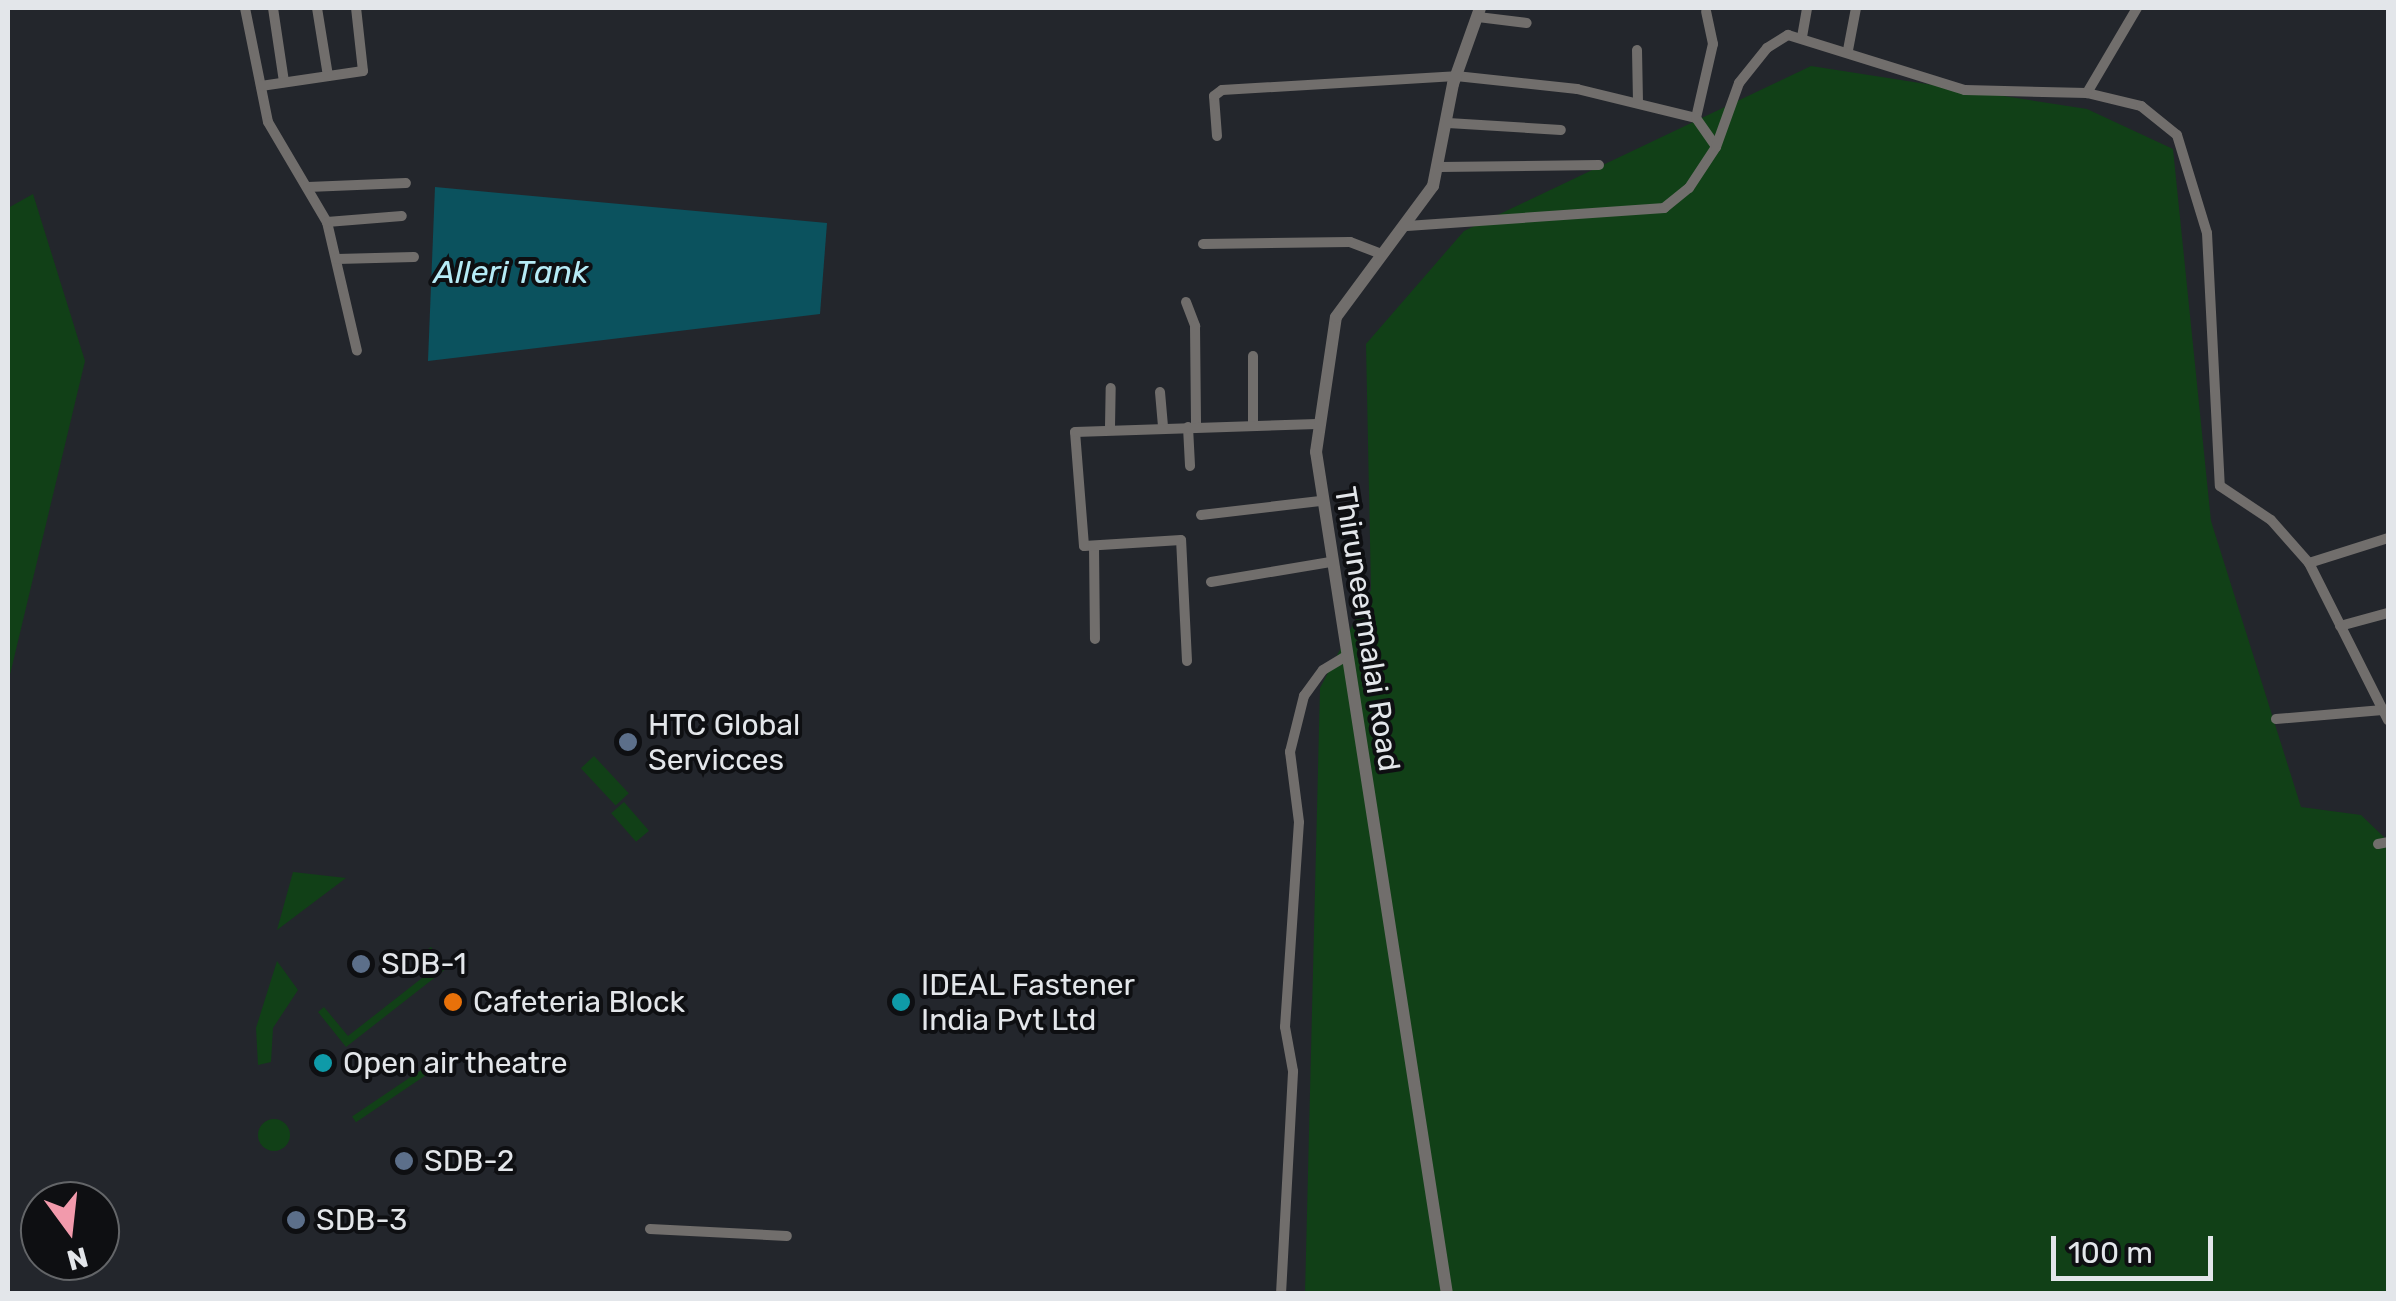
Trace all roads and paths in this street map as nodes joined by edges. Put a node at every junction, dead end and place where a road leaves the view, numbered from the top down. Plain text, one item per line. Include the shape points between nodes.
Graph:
1 (245, 8) edge
2 (272, 8) edge
3 (317, 8) edge
4 (356, 8) edge
5 (1807, 8) edge
6 (1856, 8) edge
7 (2137, 8) edge
8 (1479, 12) edge
9 (1706, 12) dead end
10 (1527, 24) dead end
11 (1802, 37) junction
12 (1636, 50) dead end
13 (1848, 50) junction
14 (328, 76) junction
15 (1456, 76) junction
16 (284, 82) junction
17 (261, 86) junction
18 (2087, 93) junction
19 (1638, 103) junction
20 (1696, 118) junction
21 (1448, 122) junction
22 (1560, 130) dead end
23 (1218, 136) dead end
24 (1716, 146) junction
25 (1599, 165) dead end
26 (1440, 167) junction
27 (406, 183) dead end
28 (308, 187) junction
29 (402, 216) dead end
30 (327, 222) junction
31 (1407, 226) junction
32 (1202, 244) dead end
33 (1378, 253) junction
34 (414, 257) dead end
35 (337, 259) junction
36 (1186, 302) dead end
37 (357, 351) dead end
38 (1253, 356) dead end
39 (1110, 388) dead end
40 (1160, 392) dead end
41 (1317, 424) junction
42 (1110, 426) junction
43 (1254, 426) junction
44 (1163, 427) junction
45 (1192, 427) junction
46 (1190, 466) dead end
47 (1320, 501) junction
48 (1201, 515) dead end
49 (2388, 538) edge
50 (1094, 546) junction
51 (1330, 562) junction
52 (2309, 563) junction
53 (1211, 582) dead end
54 (2388, 614) edge
55 (2340, 626) junction
56 (1095, 639) dead end
57 (1346, 656) junction
58 (1187, 661) dead end
59 (2386, 715) edge
60 (2276, 719) dead end
61 (650, 1229) dead end
62 (787, 1236) dead end
63 (1281, 1294) edge
64 (1447, 1294) edge

1 - 17 street
2 - 16 street
3 - 14 street
4 - 14 street via 363,71
5 - 11 street
6 - 13 street
7 - 18 street
8 - 10 street
8 - 15 street, Thiruneermalai Road
9 - 20 street via 1712,44
11 - 13 street
11 - 24 street via 1776,40 1738,84
12 - 19 street
13 - 18 street via 1965,90
14 - 16 street
15 - 19 street
15 - 21 street, Thiruneermalai Road
15 - 23 street via 1222,90 1214,96
16 - 17 street
17 - 28 street via 268,122
18 - 52 street via 2141,106 2177,135 2208,233 2220,486 2271,520
19 - 20 street
20 - 24 street
21 - 22 street
21 - 26 street, Thiruneermalai Road
24 - 31 street via 1689,188 1652,211
25 - 26 street
26 - 31 street, Thiruneermalai Road
27 - 28 street
28 - 30 street
29 - 30 street
30 - 35 street
31 - 33 street, Thiruneermalai Road
32 - 33 street via 1350,242
33 - 41 street, Thiruneermalai Road via 1336,318
34 - 35 street
35 - 37 street
36 - 45 street via 1195,326
38 - 43 street
39 - 42 street
40 - 44 street
41 - 43 street
41 - 47 street, Thiruneermalai Road
42 - 44 street
42 - 50 street via 1074,434 1082,544
43 - 45 street
44 - 45 street
45 - 46 street
47 - 48 street
47 - 51 street, Thiruneermalai Road
49 - 52 street
50 - 56 street
50 - 58 street via 1182,540
51 - 53 street
51 - 57 street, Thiruneermalai Road
52 - 55 street
54 - 55 street
55 - 59 street
57 - 63 street via 1323,670 1304,696 1290,752 1299,822 1285,1026 1293,1071
57 - 64 street, Thiruneermalai Road
59 - 60 street
61 - 62 street

